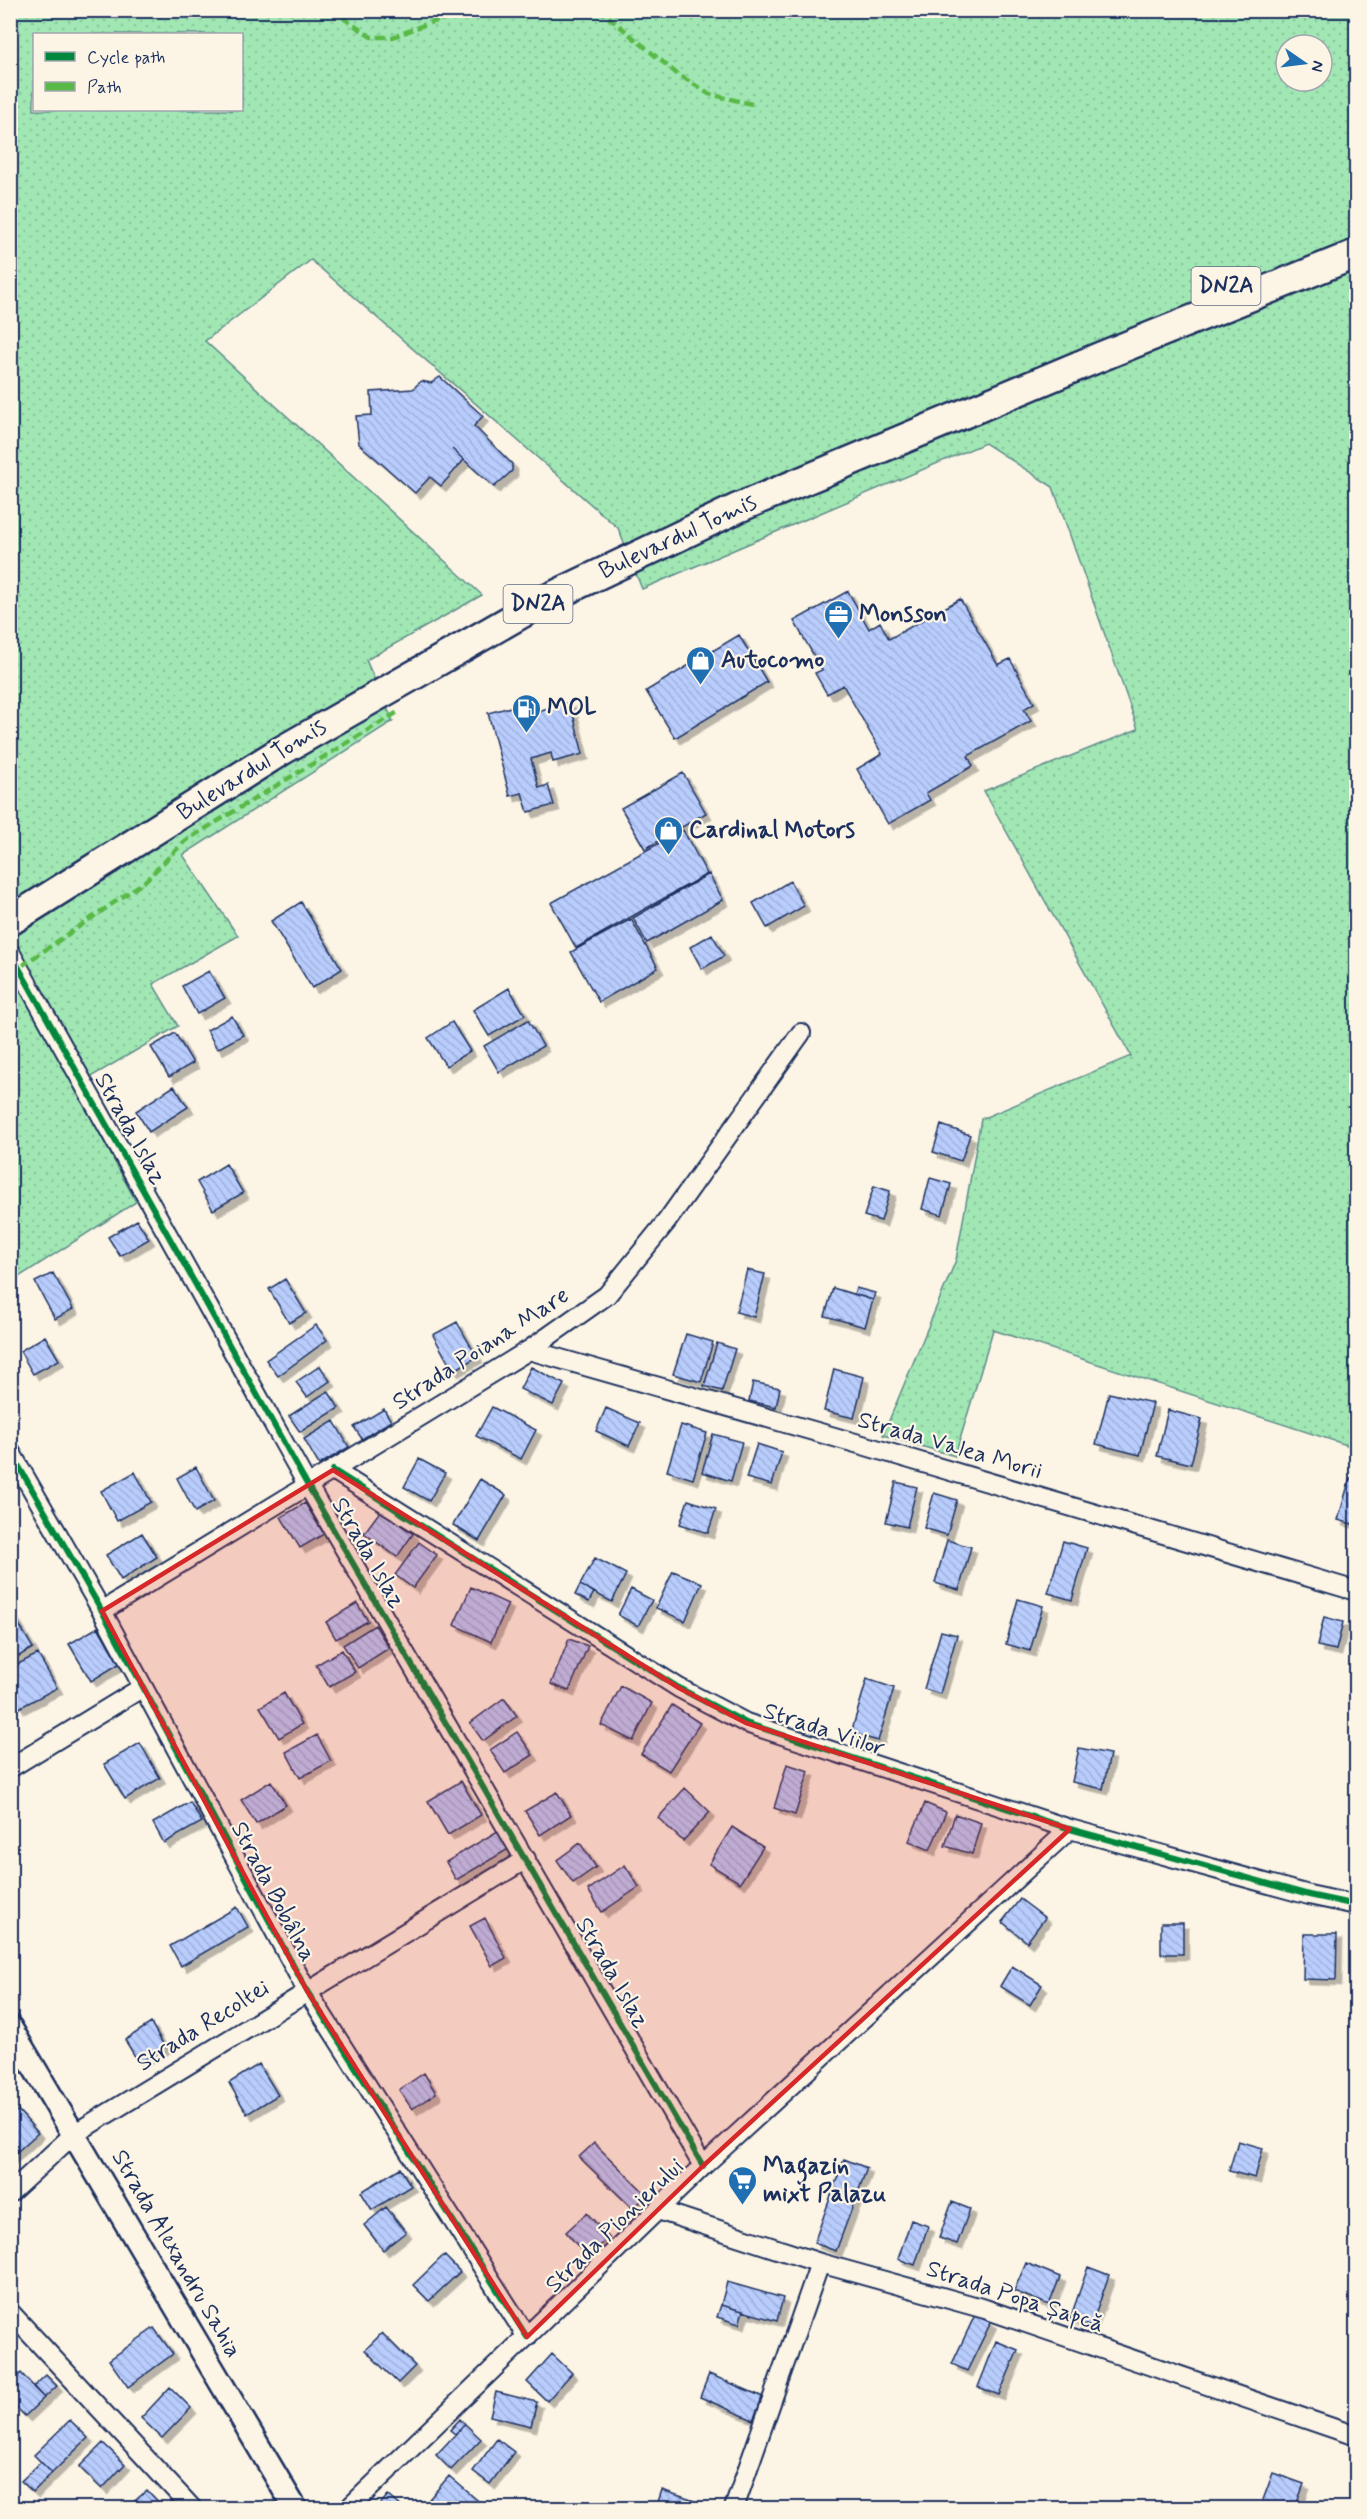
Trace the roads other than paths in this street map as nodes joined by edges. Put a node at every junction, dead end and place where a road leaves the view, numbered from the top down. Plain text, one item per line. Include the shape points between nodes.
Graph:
1 (1356, 234) edge
2 (1356, 254) edge
3 (10, 901) edge
4 (10, 921) edge
5 (10, 952) edge
6 (801, 1033) dead end
7 (529, 1350) junction
8 (10, 1450) edge
9 (333, 1470) junction
10 (308, 1486) junction
11 (1356, 1591) edge
12 (102, 1611) junction
13 (143, 1687) junction
14 (10, 1768) edge
15 (1070, 1829) junction
16 (526, 1859) junction
17 (1356, 1905) edge
18 (306, 1991) junction
19 (10, 2027) edge
20 (74, 2134) junction
21 (703, 2166) junction
22 (10, 2193) edge
23 (658, 2210) junction
24 (820, 2264) junction
25 (10, 2313) edge
26 (527, 2337) junction
27 (1356, 2436) edge
28 (192, 2508) edge
29 (296, 2508) edge
30 (349, 2508) edge
31 (734, 2508) edge

1 - 3 main road, Bulevardul Tomis / DN2A via 732,492 538,585 271,736
2 - 4 main road, Bulevardul Tomis / DN2A via 738,508 546,600 280,751
5 - 10 street, Strada Islaz
6 - 7 street, Strada Poiana Mare via 667,1221 607,1295
7 - 9 street, Strada Poiana Mare
7 - 11 street, Strada Valea Morii
8 - 12 street, Strada Bobâlna
9 - 10 street, Strada Poiana Mare
9 - 15 street, Strada Viilor via 679,1688 746,1723
10 - 12 street, Strada Poiana Mare
10 - 16 street, Strada Islaz
12 - 13 street, Strada Bobâlna
13 - 14 street
13 - 18 street, Strada Bobâlna
15 - 17 street, Strada Viilor
15 - 21 street, Strada Pionierului
16 - 18 street, Strada Recoltei
16 - 21 street, Strada Islaz
18 - 20 street, Strada Recoltei
18 - 26 street, Strada Bobâlna
19 - 20 street, Strada Alexandru Sahia
20 - 22 street, Strada Recoltei
20 - 29 street, Strada Alexandru Sahia
21 - 23 street, Strada Pionierului
23 - 24 street, Strada Popa Șapcă
23 - 26 street, Strada Pionierului
24 - 27 street, Strada Popa Șapcă via 985,2309
24 - 31 street
25 - 28 street
26 - 30 street, Strada Pionierului

